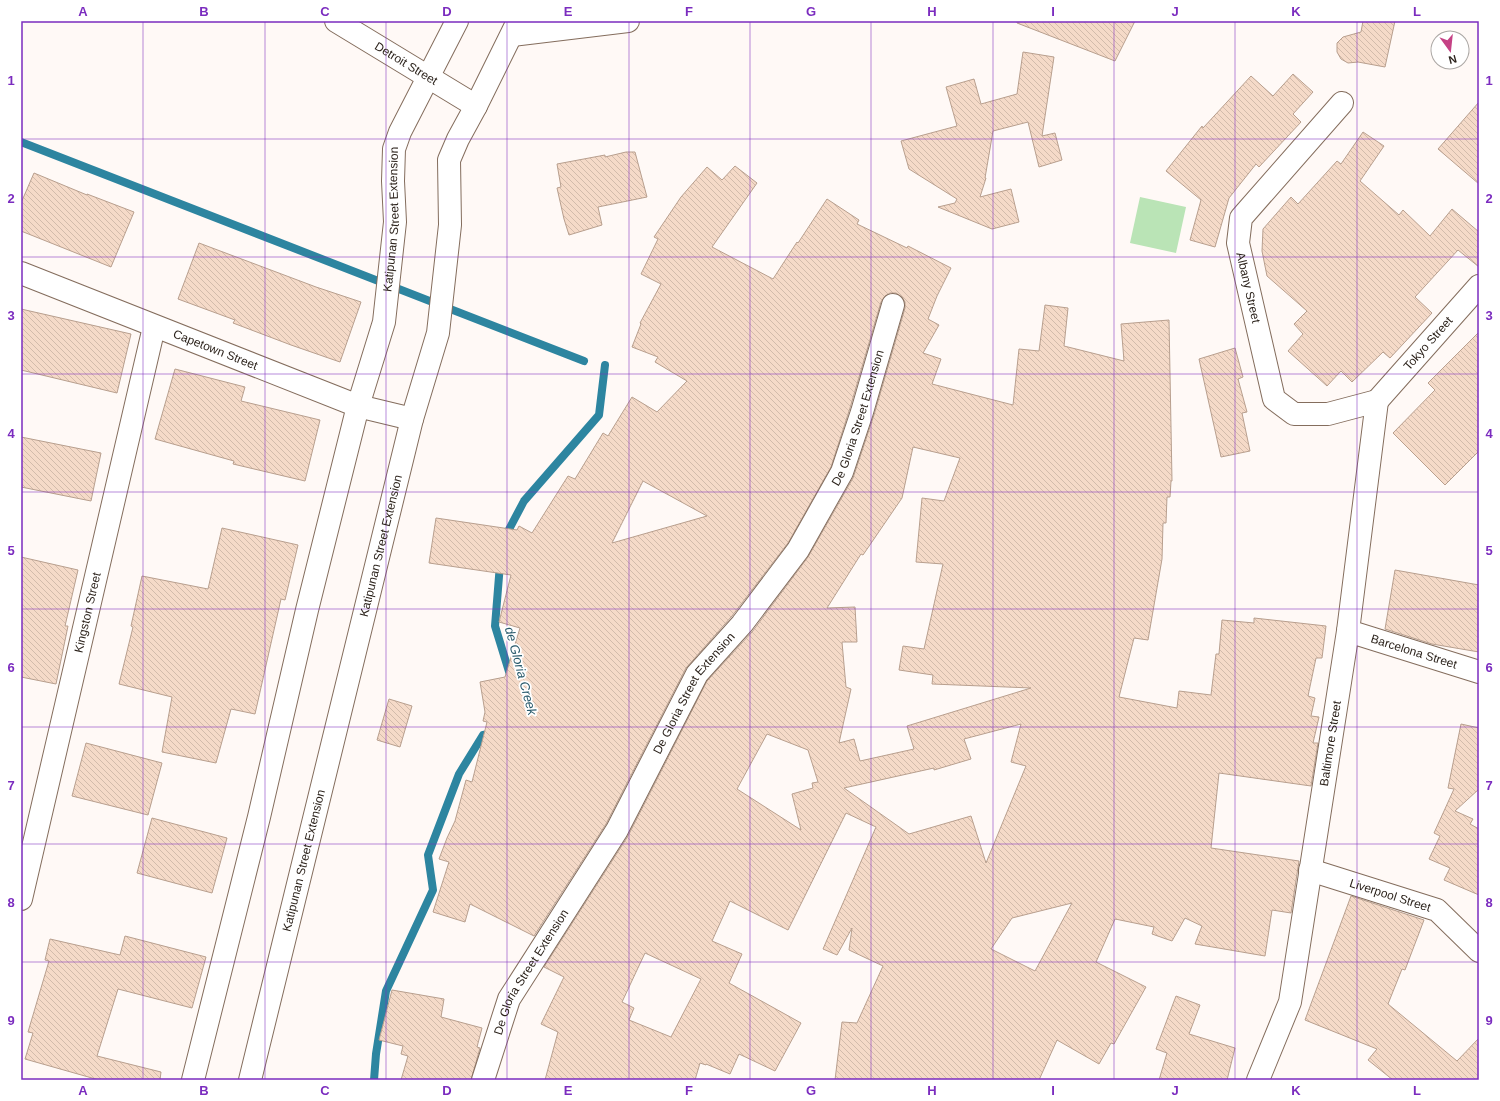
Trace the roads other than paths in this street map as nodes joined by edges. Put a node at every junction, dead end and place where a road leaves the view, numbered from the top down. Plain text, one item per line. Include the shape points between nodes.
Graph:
1 (336, 21) edge
2 (457, 21) edge
3 (628, 21) edge
4 (515, 28) edge
5 (429, 78) junction
6 (1342, 103) dead end
7 (476, 106) junction
8 (21, 273) edge
9 (1479, 286) edge
10 (893, 305) dead end
11 (154, 326) junction
12 (1377, 401) junction
13 (358, 406) junction
14 (412, 419) junction
15 (1348, 631) junction
16 (1479, 672) edge
17 (1310, 870) junction
18 (21, 899) edge
19 (1479, 951) edge
20 (1264, 1078) edge
21 (193, 1080) edge
22 (250, 1080) edge
23 (483, 1080) edge

1 - 5 street, Detroit Street
2 - 5 street, Katipunan Street Extension
3 - 4 street
4 - 7 street, Katipunan Street Extension
5 - 7 street, Detroit Street
5 - 13 street, Katipunan Street Extension via 400,132 394,149 394,222 384,322
6 - 12 street, Albany Street via 1241,218 1238,243 1274,399 1294,414 1328,414
7 - 14 street, Katipunan Street Extension via 449,160 450,225 438,333
8 - 11 street, Capetown Street
9 - 12 street, Tokyo Street
10 - 23 street, De Gloria Street Extension via 842,472 798,550 742,624 697,674 617,830 509,1000
11 - 13 street, Capetown Street
11 - 18 street, Kingston Street
12 - 15 street, Baltimore Street
13 - 14 street, Capetown Street
13 - 21 street, Katipunan Street Extension
14 - 22 street, Katipunan Street Extension
15 - 16 street, Barcelona Street
15 - 17 street, Baltimore Street
17 - 19 street, Liverpool Street via 1437,910
17 - 20 street, Baltimore Street via 1290,1002

